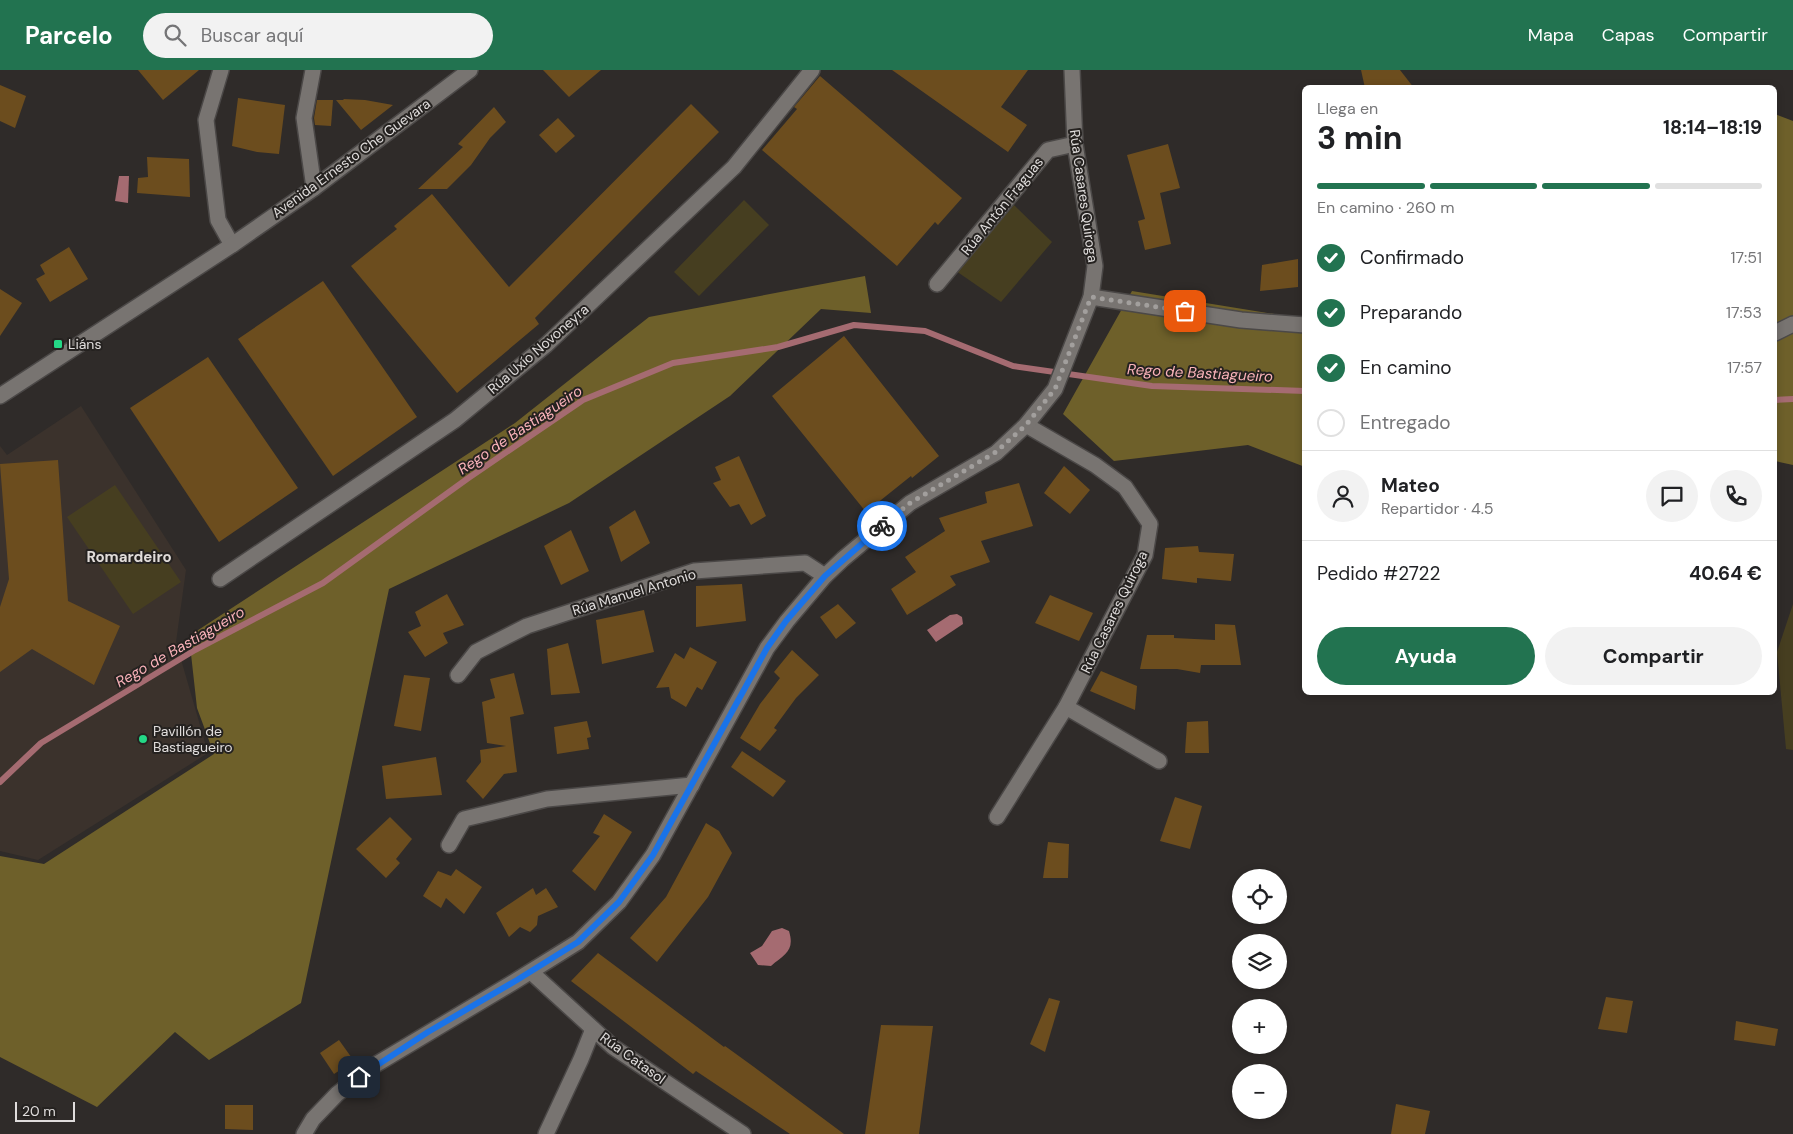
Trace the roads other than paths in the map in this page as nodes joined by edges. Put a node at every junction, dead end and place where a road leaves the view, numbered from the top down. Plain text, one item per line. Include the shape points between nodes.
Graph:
1 (221, 70) edge
2 (313, 70) edge
3 (470, 70) edge
4 (812, 70) edge
5 (1072, 70) edge
6 (1076, 144) junction
7 (314, 188) junction
8 (232, 245) junction
9 (938, 284) dead end
10 (1091, 297) junction
11 (1793, 324) edge
12 (1302, 325) edge
13 (1777, 332) edge
14 (0, 396) edge
15 (1026, 425) junction
16 (825, 576) junction
17 (220, 579) dead end
18 (458, 675) dead end
19 (1066, 707) junction
20 (1159, 761) dead end
21 (692, 785) junction
22 (997, 817) dead end
23 (450, 845) dead end
24 (531, 972) junction
25 (593, 1028) junction
26 (304, 1134) edge
27 (546, 1134) edge
28 (743, 1134) edge

1 - 8 street via 206,120 218,220
2 - 7 street via 304,118
3 - 7 street, Avenida Ernesto Che Guevara
4 - 17 street, Rúa Uxío Novoneyra via 734,167 546,345 455,420
5 - 6 street, Rúa Casares Quiroga
6 - 9 street, Rúa Antón Fraguas via 1048,150
6 - 10 street, Rúa Casares Quiroga via 1095,266
7 - 8 street, Avenida Ernesto Che Guevara
8 - 14 street, Avenida Ernesto Che Guevara
10 - 12 street via 1241,320
10 - 15 street, Rúa Casares Quiroga via 1055,389
11 - 13 street
15 - 16 street, Rúa Casares Quiroga via 996,452 910,503
15 - 19 street, Rúa Casares Quiroga via 1095,465 1125,487 1150,524 1145,555
16 - 18 street, Rúa Manuel Antonio via 805,563 694,571 527,626 476,652
16 - 21 street, Rúa Casares Quiroga via 767,648
19 - 20 street
19 - 22 street, Rúa Casares Quiroga
21 - 23 street via 547,799 464,819
21 - 24 street, Rúa Casares Quiroga via 653,855 619,902 578,942
24 - 25 street, Rúa Catasol
24 - 26 street, Rúa Casares Quiroga via 370,1068 337,1094 313,1119
25 - 27 street
25 - 28 street, Rúa Catasol via 613,1047

